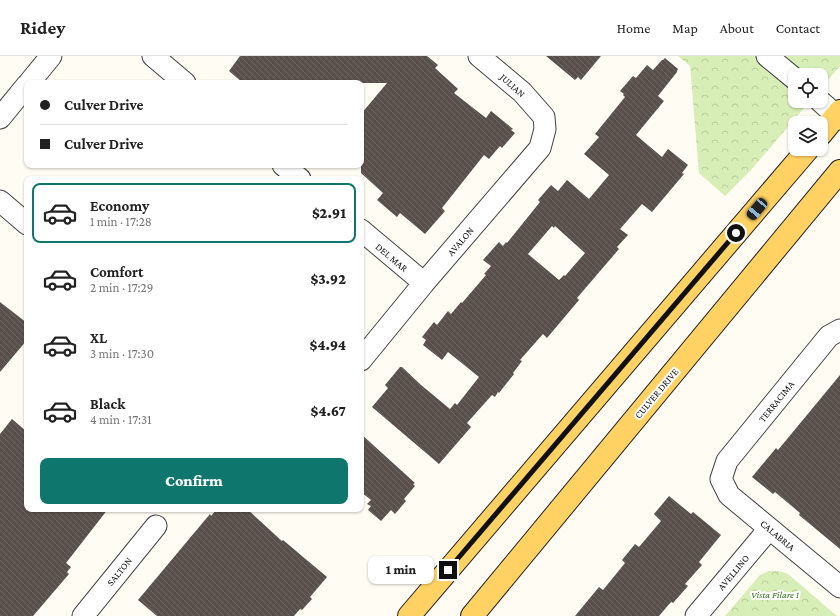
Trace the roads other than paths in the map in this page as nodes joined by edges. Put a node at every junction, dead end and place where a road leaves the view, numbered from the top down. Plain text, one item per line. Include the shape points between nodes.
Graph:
1 (51, 56) edge
2 (153, 56) edge
3 (479, 56) edge
4 (767, 56) edge
5 (788, 73) edge
6 (31, 80) edge
7 (181, 80) edge
8 (24, 89) edge
9 (828, 107) edge
10 (839, 115) edge
11 (544, 117) joint
12 (0, 118) edge
13 (828, 127) edge
14 (802, 156) edge
15 (287, 168) edge
16 (840, 171) edge
17 (296, 176) edge
18 (0, 201) edge
19 (24, 221) edge
20 (364, 233) edge
21 (424, 283) junction
22 (840, 330) edge
23 (364, 356) edge
24 (722, 479) joint
25 (156, 526) dead end
26 (769, 529) junction
27 (840, 587) edge
28 (83, 616) edge
29 (409, 616) edge
30 (472, 616) edge
31 (696, 616) edge

1 - 6 street
2 - 7 street
3 - 11 street, JULIAN via 522,92
4 - 5 street
8 - 12 street
9 - 10 street
10 - 13 main road
11 - 21 street, AVALON via 546,129 540,148
14 - 29 main road
15 - 17 street
16 - 30 main road, CULVER DRIVE
18 - 19 street
20 - 21 street, DEL MAR
21 - 23 street, AVALON
22 - 24 street, TERRACIMA via 829,336 727,461
24 - 26 street, CALABRIA via 729,495
25 - 28 street, SALTON
26 - 27 street, CALABRIA
26 - 31 street, AVELLINO

